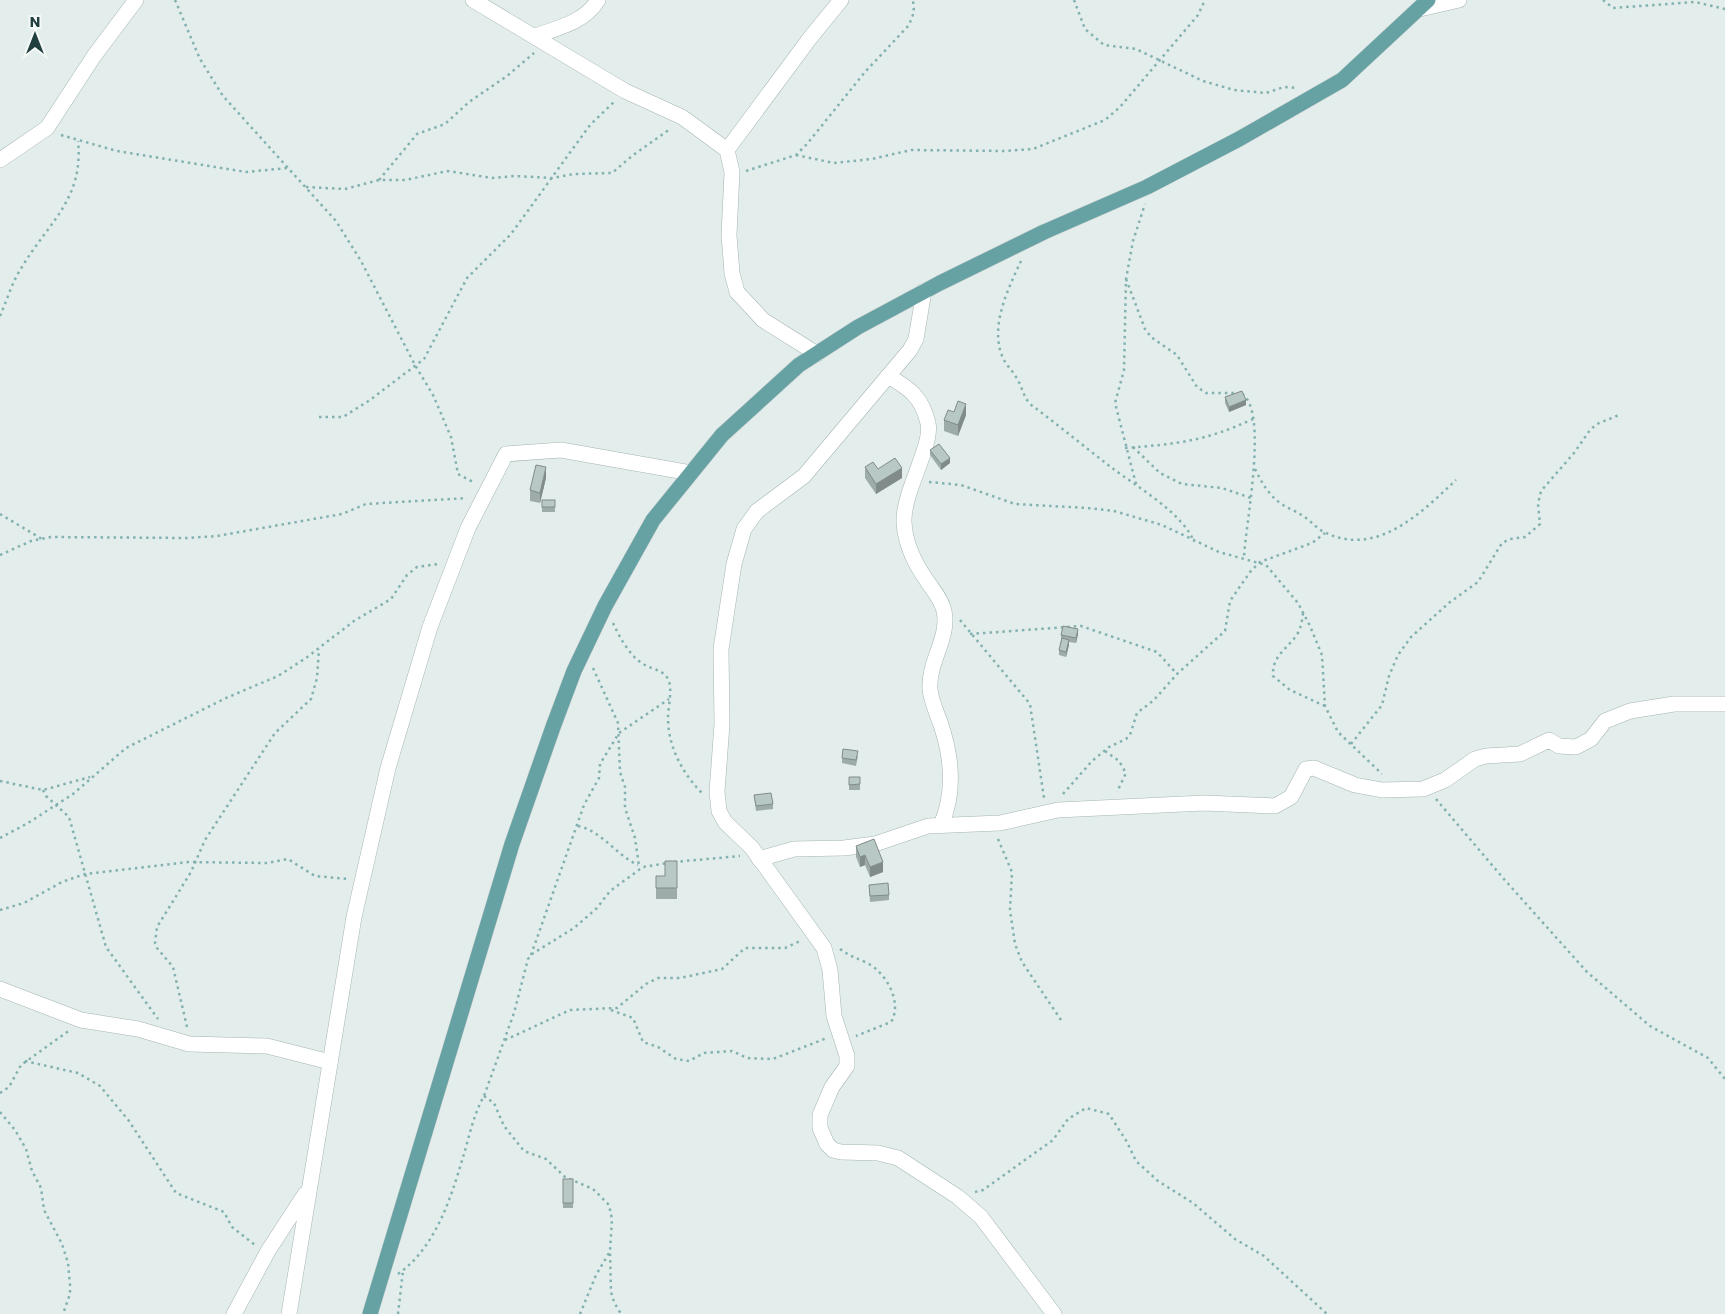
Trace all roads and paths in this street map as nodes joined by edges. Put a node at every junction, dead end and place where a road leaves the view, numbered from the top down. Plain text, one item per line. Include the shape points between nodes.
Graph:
1 (136, 0) edge
2 (174, 0) edge
3 (473, 0) edge
4 (598, 0) edge
5 (841, 0) edge
6 (913, 0) edge
7 (1074, 0) edge
8 (1205, 0) edge
9 (1459, 0) edge
10 (1604, 0) edge
11 (1424, 4) edge
12 (1725, 9) edge
13 (539, 39) junction
14 (1159, 61) junction
15 (625, 91) junction
16 (1323, 91) junction
17 (682, 117) junction
18 (44, 130) junction
19 (78, 140) junction
20 (726, 150) junction
21 (796, 154) junction
22 (0, 160) edge
23 (288, 168) junction
24 (732, 172) junction
25 (552, 178) junction
26 (379, 180) junction
27 (1154, 183) junction
28 (306, 187) junction
29 (1030, 239) junction
30 (1126, 280) junction
31 (924, 291) junction
32 (0, 316) edge
33 (817, 354) junction
34 (415, 366) junction
35 (888, 376) junction
36 (1619, 415) dead end
37 (319, 417) dead end
38 (1253, 419) junction
39 (1133, 447) junction
40 (1125, 448) junction
41 (1254, 468) junction
42 (691, 473) junction
43 (1456, 480) dead end
44 (912, 481) junction
45 (1137, 485) junction
46 (485, 493) junction
47 (1252, 498) junction
48 (0, 514) edge
49 (1325, 532) junction
50 (42, 539) junction
51 (1194, 542) junction
52 (0, 555) edge
53 (1244, 557) junction
54 (1260, 562) junction
55 (454, 565) junction
56 (604, 606) junction
57 (1303, 612) junction
58 (957, 613) dead end
59 (970, 634) junction
60 (319, 648) junction
61 (584, 650) junction
62 (1177, 674) junction
63 (669, 699) junction
64 (1725, 704) edge
65 (1325, 706) junction
66 (619, 733) junction
67 (1351, 744) junction
68 (1105, 751) junction
69 (92, 777) junction
70 (0, 781) edge
71 (1403, 789) junction
72 (1424, 789) junction
73 (43, 790) junction
74 (1059, 796) dead end
75 (56, 803) junction
76 (1106, 809) junction
77 (719, 811) junction
78 (1045, 812) junction
79 (993, 823) junction
80 (941, 825) junction
81 (578, 826) junction
82 (0, 838) edge
83 (758, 857) junction
84 (195, 862) junction
85 (639, 866) junction
86 (643, 867) junction
87 (85, 874) junction
88 (362, 880) junction
89 (0, 910) edge
90 (816, 936) junction
91 (531, 956) junction
92 (0, 989) edge
93 (609, 1009) junction
94 (81, 1020) junction
95 (1061, 1020) dead end
96 (840, 1037) junction
97 (169, 1038) junction
98 (505, 1040) junction
99 (189, 1044) junction
100 (25, 1061) junction
101 (330, 1062) junction
102 (1725, 1079) edge
103 (0, 1093) edge
104 (484, 1096) junction
105 (0, 1112) edge
106 (309, 1186) junction
107 (958, 1197) junction
108 (268, 1251) junction
109 (610, 1252) junction
110 (403, 1271) junction
111 (379, 1287) junction
112 (63, 1314) edge
113 (234, 1314) edge
114 (289, 1314) edge
115 (370, 1314) edge
116 (398, 1314) edge
117 (580, 1314) edge
118 (621, 1314) edge
119 (1054, 1314) edge
120 (1327, 1314) edge

1 - 18 street
2 - 23 path via 200,59 223,96
3 - 13 street
4 - 13 street via 594,8 579,20
5 - 20 street
6 - 21 path via 914,12 909,25
7 - 14 path via 1085,29 1099,41 1108,46 1136,49
8 - 14 path via 1198,14
9 - 11 street
10 - 12 path via 1613,8 1695,2
11 - 16 main road via 1342,80
13 - 15 street
13 - 26 path via 518,67 484,94 469,102 445,124 417,134
14 - 16 path via 1203,81 1234,90 1266,93 1284,87
14 - 21 path via 1105,120 1033,149 911,150 872,159 834,162
15 - 17 street
15 - 25 path via 590,125
16 - 27 main road
17 - 20 street
17 - 25 path via 612,173
18 - 19 path
18 - 22 street
19 - 23 path via 117,151 246,172
19 - 32 path via 78,164 67,202 21,267
20 - 24 street
21 - 24 path via 761,168
23 - 28 path
24 - 33 street via 729,235 737,292 763,320
25 - 26 path via 492,178 448,171 405,180
25 - 34 path via 511,234 467,278 424,359
26 - 28 path via 345,189
27 - 29 main road
27 - 30 path via 1138,222
28 - 34 path via 336,221 361,261
29 - 31 main road
29 - 45 path via 1000,316 997,333 1003,359 1030,404
30 - 38 path via 1139,318 1151,337 1177,356 1202,391 1248,397
30 - 40 path via 1124,370 1115,403
31 - 33 main road
31 - 35 street via 916,339
33 - 42 main road via 799,366 722,435
34 - 37 path via 343,417
34 - 46 path via 434,395 445,421 458,474
35 - 44 street via 911,389 924,409 929,425
35 - 77 street via 804,476 757,511 744,529 734,564 721,649
36 - 67 path via 1596,424 1540,491 1540,524 1537,528 1525,537 1510,538 1502,543 1478,582 1411,637 1389,676 1382,705
38 - 39 path via 1212,437 1178,444
38 - 41 path
39 - 40 path
39 - 47 path via 1160,473 1182,484 1222,488
40 - 45 path
41 - 47 path
41 - 49 path via 1274,498
42 - 46 street via 561,450 526,451 506,454
42 - 56 main road via 652,520
43 - 49 path via 1413,518 1370,540 1360,541
44 - 51 path via 961,485 1015,504 1114,512 1162,525
44 - 80 street via 904,523 915,563 944,611 930,688 950,769 950,806
45 - 51 path via 1179,520
46 - 50 path via 446,501 366,504 342,514 217,536
46 - 55 street
47 - 53 path
48 - 50 path
49 - 54 path via 1312,543
50 - 52 path
51 - 53 path
53 - 54 path
54 - 57 path via 1273,572
54 - 62 path via 1230,601 1225,631
55 - 60 path via 417,567 407,575 391,599 354,621
55 - 88 street via 406,703
56 - 61 main road
56 - 63 path via 625,646 645,665 663,673 669,681
57 - 65 path via 1322,655
57 - 65 path via 1296,636 1278,656 1274,676 1290,690
58 - 59 path
59 - 62 path via 1081,626 1151,649
59 - 78 path via 1030,704
60 - 69 path via 278,676 126,748
60 - 84 path via 317,678 311,699 275,733 205,840
61 - 66 path via 616,715
61 - 111 main road via 512,844
62 - 68 path via 1154,700 1137,713 1130,735
63 - 66 path
63 - 77 path via 670,740 678,761 696,787
64 - 72 street via 1674,704 1630,711 1605,721 1586,743 1566,747 1548,740 1520,754 1475,758 1446,780
65 - 67 path via 1338,732
66 - 81 path via 600,764 598,778 584,805
66 - 85 path via 625,808 635,838
67 - 71 path via 1374,768
68 - 74 path via 1085,767
68 - 76 path via 1119,760 1126,773
69 - 73 path
69 - 75 path via 73,794
70 - 73 path
71 - 72 street
71 - 76 street via 1382,790 1356,785 1314,768 1306,769 1292,797 1275,806 1204,803
72 - 102 path via 1446,808 1587,972 1650,1026 1708,1058
73 - 75 path
75 - 82 path
75 - 87 path via 69,817
76 - 78 street
77 - 83 street via 725,822
78 - 79 street
79 - 80 street
79 - 95 path via 1012,872 1010,910 1015,944 1022,962
80 - 83 street via 864,846 794,849
81 - 85 path via 589,828
81 - 91 path
83 - 86 path
83 - 90 street
84 - 87 path
84 - 88 path via 267,863 288,859 315,876
84 - 99 path via 157,927 155,943 177,976
85 - 86 path
86 - 91 path via 610,891 597,908 574,928 540,947
87 - 89 path
87 - 97 path via 106,947 146,999
88 - 101 street
90 - 93 path via 785,948 745,948 722,968 680,978 658,978 617,1008
90 - 96 street via 830,970 834,1016
90 - 96 path via 875,969 886,982 896,1004 894,1017 886,1026
91 - 98 path
92 - 94 street
93 - 96 path via 632,1018 643,1042 658,1046 680,1060 694,1060 704,1053 732,1051 747,1058 772,1058
93 - 98 path via 570,1010
94 - 97 street via 138,1029
94 - 100 path
96 - 107 street via 847,1066 832,1087 820,1115 820,1128 827,1144 841,1152 878,1153 898,1158
97 - 99 street
98 - 104 path
99 - 101 street via 267,1046
100 - 103 path via 9,1087
100 - 108 path via 78,1073 100,1086 129,1120 176,1193 224,1212 232,1227
101 - 106 street
104 - 109 path via 494,1103 504,1126 524,1151 546,1159 565,1178 602,1195 609,1205 612,1219
104 - 110 path via 456,1183 434,1233 413,1264
105 - 112 path via 26,1149 41,1188 44,1210 68,1263 70,1294
106 - 108 street
106 - 114 street
107 - 119 street via 981,1217
107 - 120 path via 983,1190 1053,1140 1068,1118 1086,1108 1109,1114 1136,1161 1158,1181 1193,1202 1235,1239 1264,1256
108 - 113 street
109 - 117 path via 596,1275
109 - 118 path via 611,1292
110 - 111 path
110 - 116 path
111 - 115 main road

